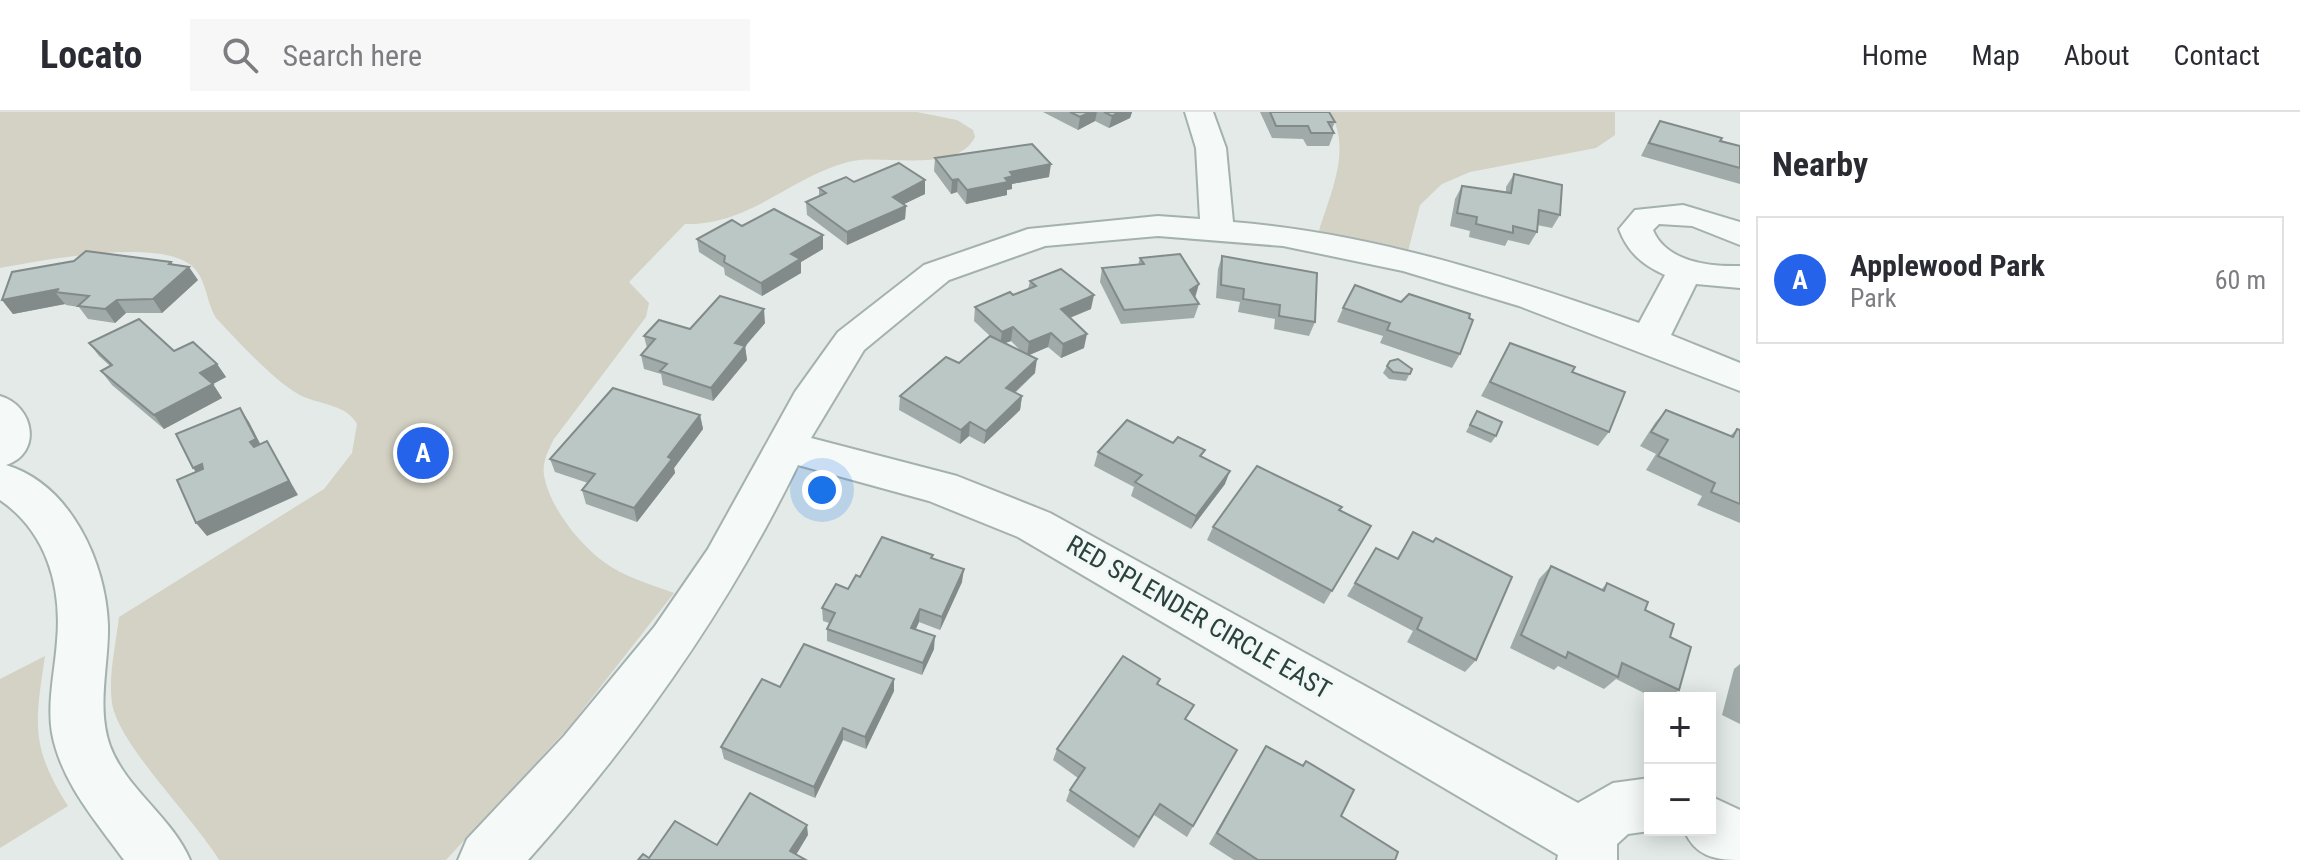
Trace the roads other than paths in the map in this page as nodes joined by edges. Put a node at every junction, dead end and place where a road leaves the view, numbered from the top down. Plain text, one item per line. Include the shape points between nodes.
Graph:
1 (1199, 112) edge
2 (1217, 225) junction
3 (1740, 235) edge
4 (1686, 269) junction
5 (1740, 277) edge
6 (1649, 341) junction
7 (1740, 378) edge
8 (0, 410) edge
9 (788, 447) junction
10 (0, 451) edge
11 (0, 479) edge
12 (1644, 806) edge
13 (1716, 828) edge
14 (1740, 844) edge
15 (1588, 850) edge
16 (160, 860) edge
17 (488, 860) edge

1 - 2 street via 1211,148
2 - 6 street via 1327,242 1413,263
2 - 9 street via 1149,222 1082,227 1005,244 940,271 889,304 851,341
3 - 4 street via 1687,216 1655,214 1641,220 1636,234 1645,247
4 - 5 street
4 - 6 street
6 - 7 street
8 - 10 street via 11,430
9 - 15 street, RED SPLENDER CIRCLE EAST via 941,488 1047,531
9 - 17 street via 683,625 595,740
11 - 16 street via 42,510 75,567 83,624 76,721 84,753
12 - 15 street, RED SPLENDER CIRCLE EAST via 1614,809 1593,827
13 - 14 street

